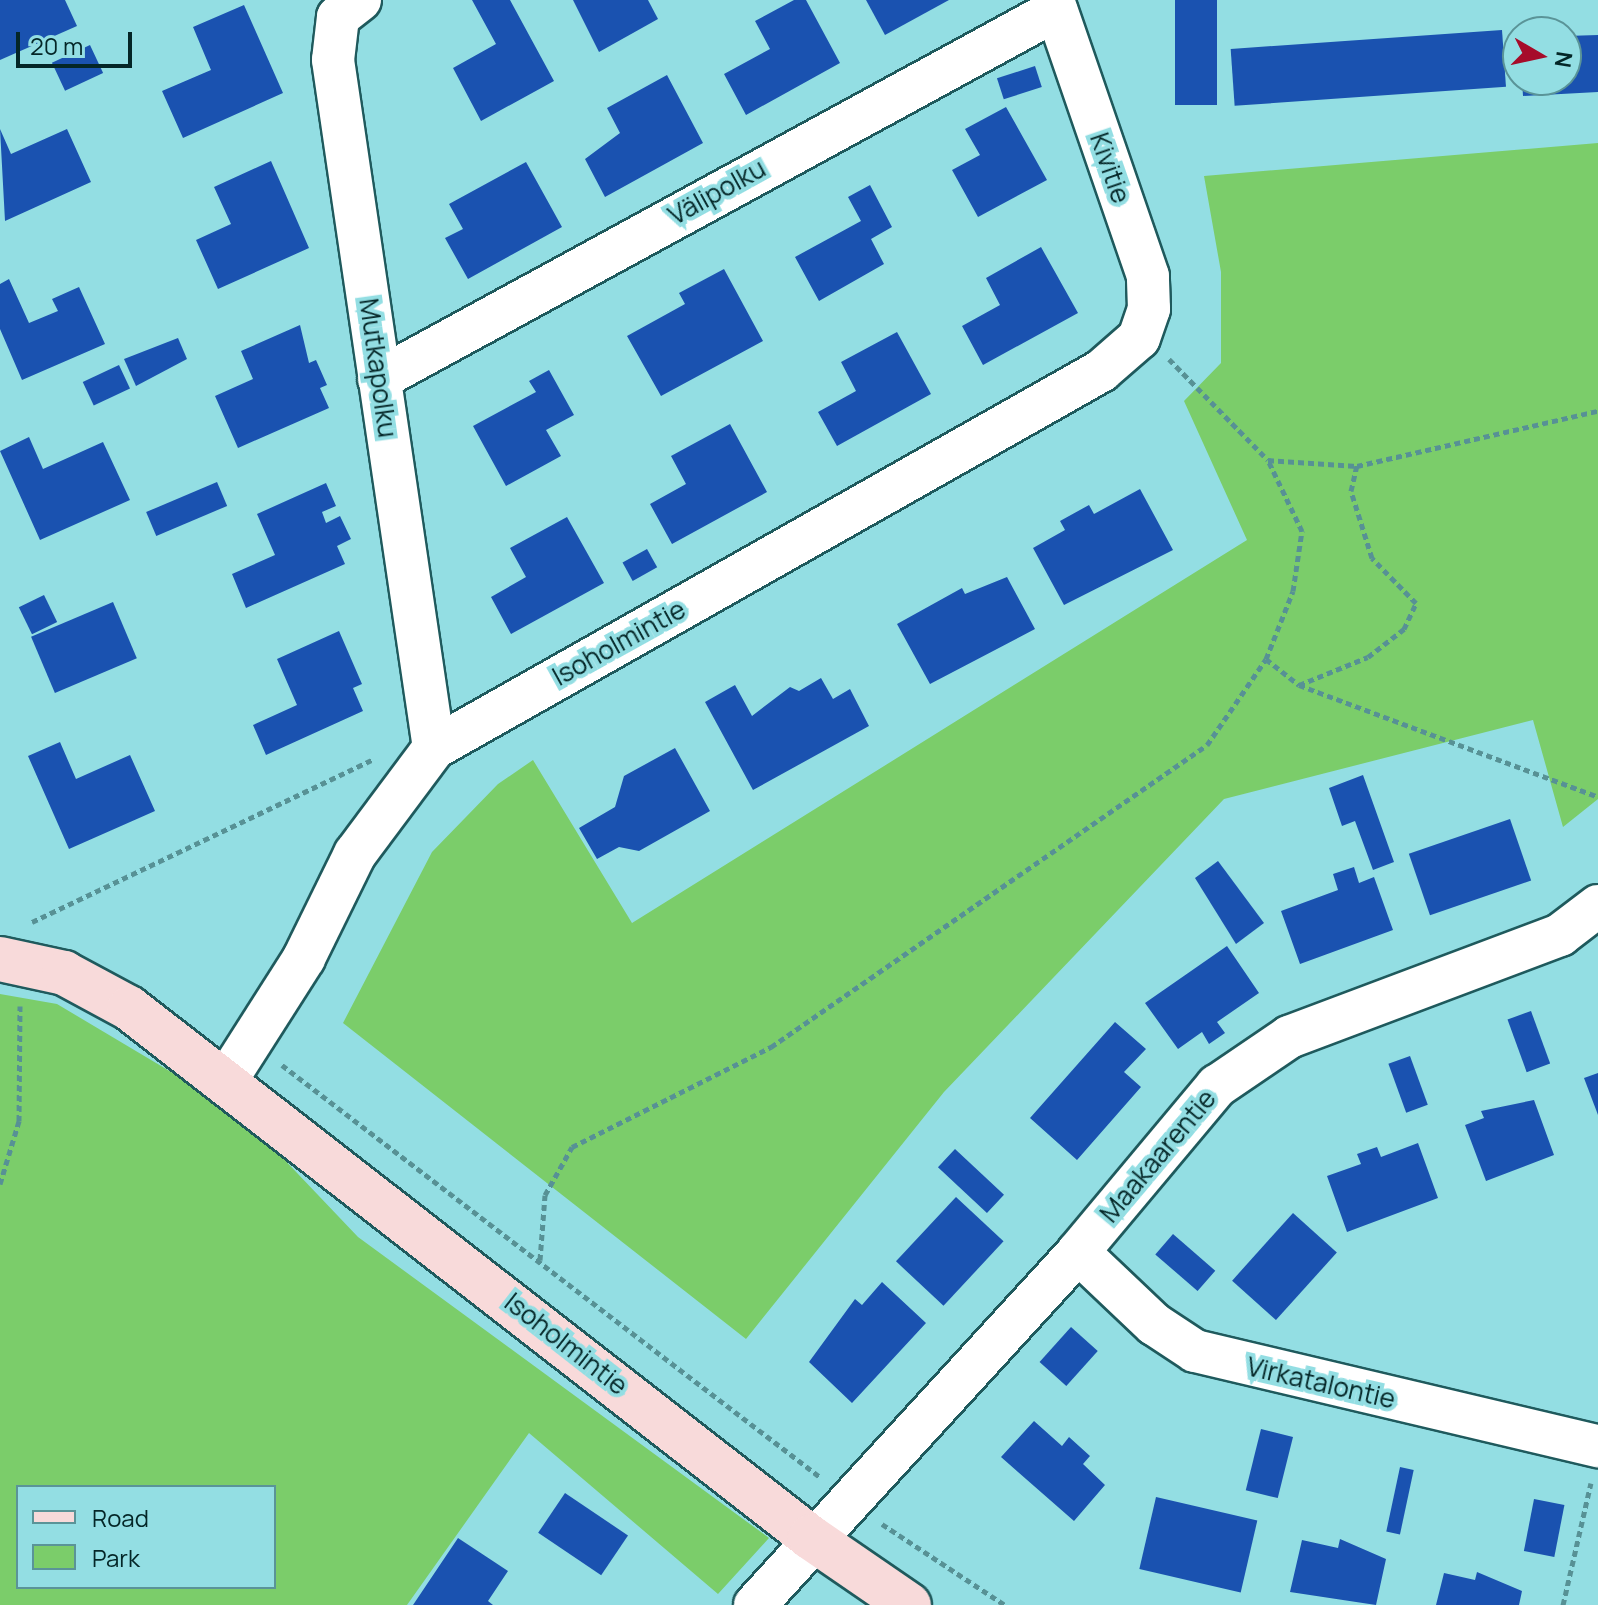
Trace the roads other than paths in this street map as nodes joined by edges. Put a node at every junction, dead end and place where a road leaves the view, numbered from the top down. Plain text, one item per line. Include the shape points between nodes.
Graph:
1 (360, 0) edge
2 (1054, 5) edge
3 (1139, 338) joint
4 (379, 379) junction
5 (434, 748) junction
6 (1598, 906) edge
7 (16, 948) edge
8 (227, 1079) junction
9 (1078, 1252) junction
10 (1596, 1456) edge
11 (810, 1537) junction
12 (755, 1605) edge
13 (909, 1605) edge

1 - 4 street, Mutkapolku via 338,17 333,60
2 - 3 street, Kivitie via 1148,276 1149,309
2 - 4 street, Välipolku
3 - 5 street, Isoholmintie via 1101,371
4 - 5 street, Mutkapolku
5 - 8 street, Isoholmintie via 355,854 304,958
6 - 9 street, Maakaarentie via 1560,935 1259,1054 1217,1086
7 - 8 street, Isoholmintie via 99,990
8 - 11 street, Isoholmintie
9 - 10 street, Virkatalontie via 1154,1324 1195,1351
9 - 11 street, Maakaarentie
11 - 12 street, Maakaarentie
11 - 13 street, Isoholmintie

